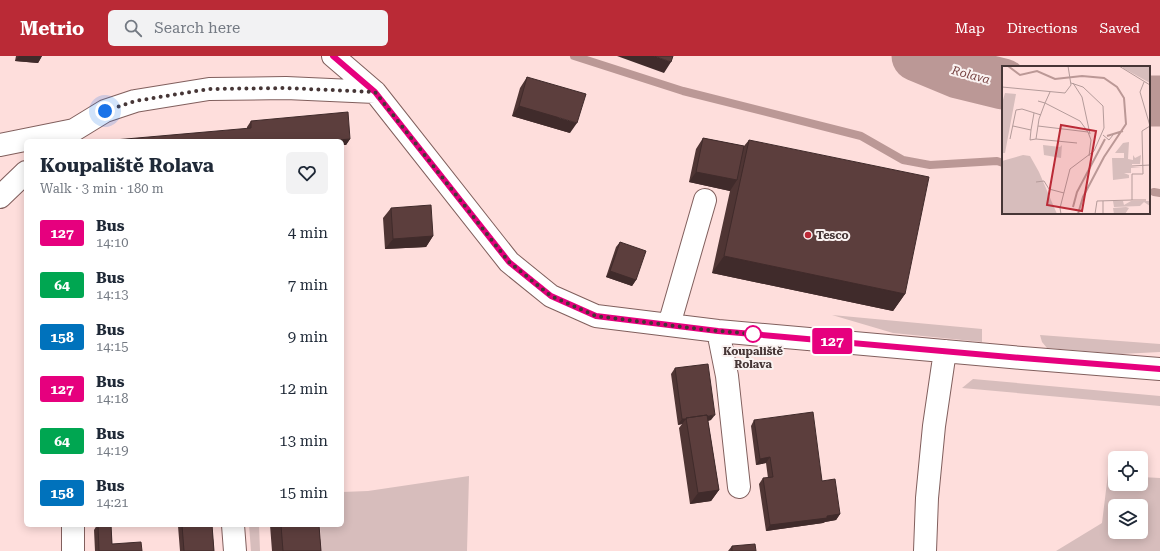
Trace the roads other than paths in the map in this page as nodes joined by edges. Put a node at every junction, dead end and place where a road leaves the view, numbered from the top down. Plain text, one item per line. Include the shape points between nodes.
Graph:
1 (333, 56) edge
2 (375, 92) junction
3 (67, 136) edge
4 (45, 139) edge
5 (24, 142) edge
6 (0, 145) edge
7 (24, 174) edge
8 (0, 197) edge
9 (706, 200) dead end
10 (669, 325) junction
11 (718, 331) junction
12 (946, 351) junction
13 (1160, 369) edge
14 (739, 487) dead end
15 (73, 527) edge
16 (233, 527) edge
17 (74, 551) edge
18 (235, 551) edge
19 (925, 551) edge

1 - 2 street
2 - 3 street via 286,88 209,89 135,101 105,111
2 - 10 street via 509,262 551,296 596,316
3 - 4 street
5 - 6 street
7 - 8 street
9 - 10 street
10 - 11 street
11 - 12 street
11 - 14 street via 727,376
12 - 13 street
12 - 19 street via 934,426
15 - 17 street
16 - 18 street

